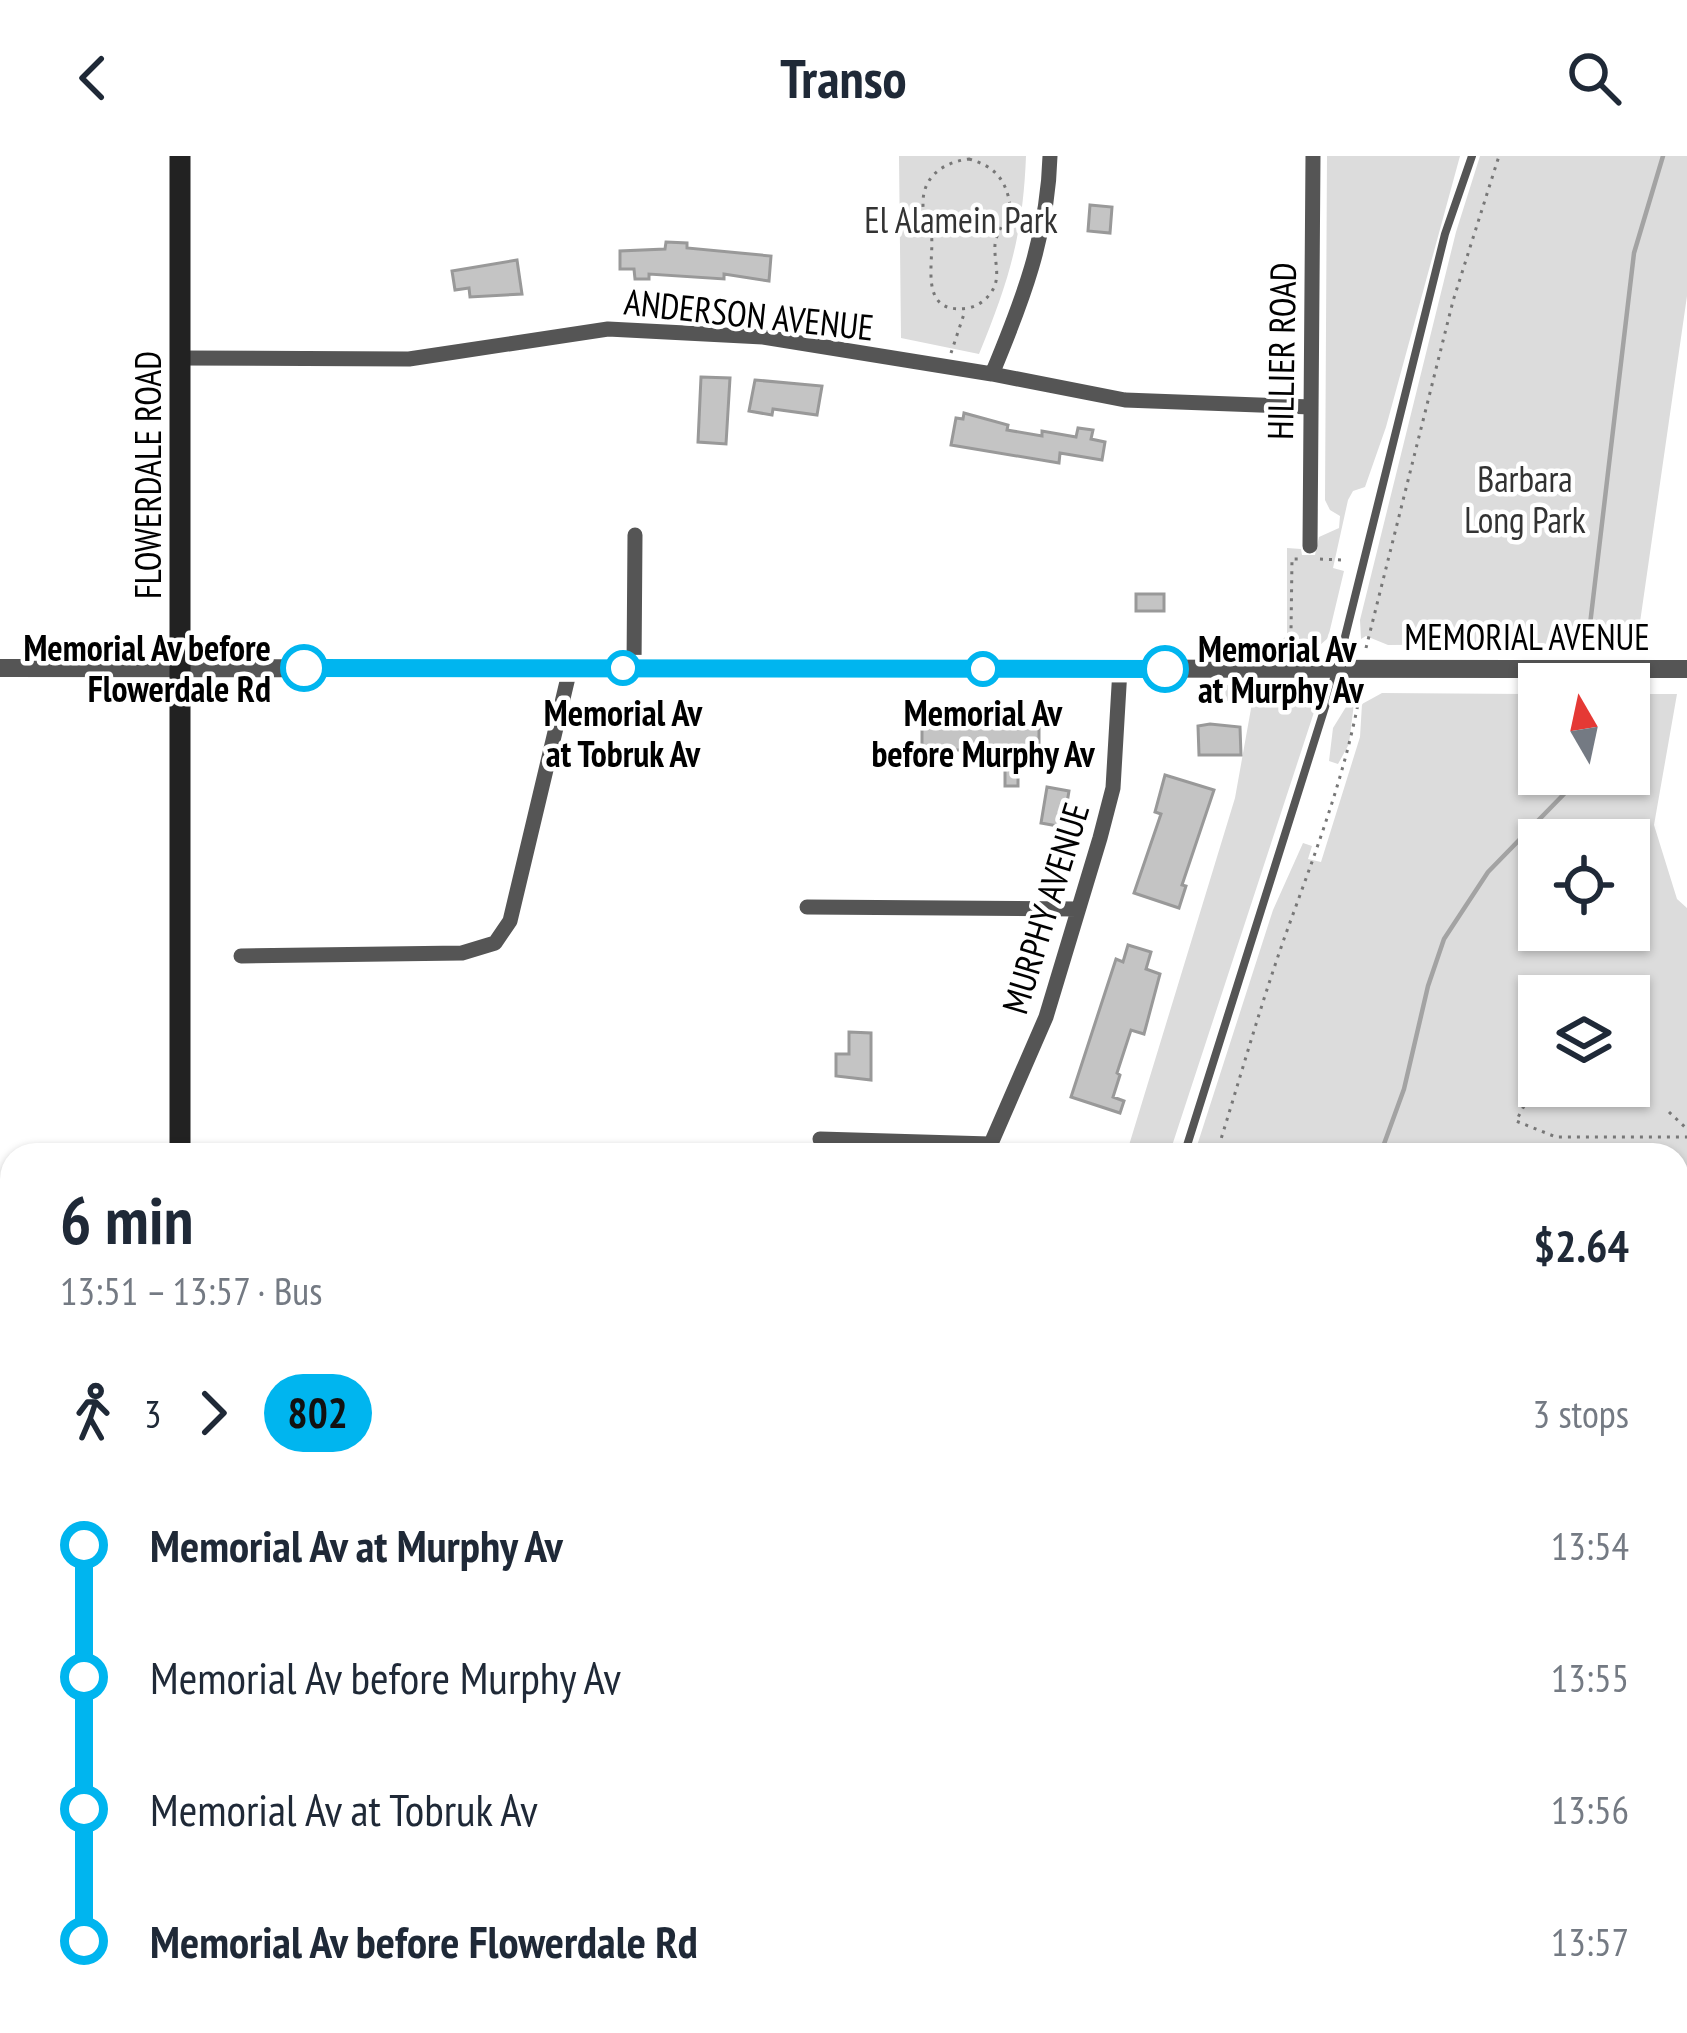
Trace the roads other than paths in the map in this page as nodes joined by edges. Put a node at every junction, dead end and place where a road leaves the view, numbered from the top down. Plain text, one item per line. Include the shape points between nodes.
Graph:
1 (180, 156) edge
2 (1050, 156) edge
3 (1313, 156) edge
4 (1472, 156) edge
5 (180, 358) junction
6 (992, 374) junction
7 (1311, 407) junction
8 (635, 536) dead end
9 (1310, 546) dead end
10 (0, 668) edge
11 (634, 668) junction
12 (180, 669) junction
13 (570, 669) junction
14 (1120, 669) junction
15 (1337, 669) junction
16 (1687, 669) edge
17 (807, 907) dead end
18 (1078, 910) junction
19 (241, 956) dead end
20 (820, 1138) dead end
21 (180, 1143) edge
22 (896, 1143) edge
23 (991, 1143) edge
24 (1188, 1143) edge

1 - 5 main road, FLOWERDALE ROAD
2 - 6 street via 1036,263
3 - 7 street, HILLIER ROAD
4 - 15 lane via 1445,234
5 - 6 street, ANDERSON AVENUE via 393,360 608,329 763,337
5 - 12 main road, FLOWERDALE ROAD
6 - 7 street, ANDERSON AVENUE via 1125,400
7 - 9 street, HILLIER ROAD
8 - 11 street
10 - 12 street, MEMORIAL AVENUE
11 - 13 street, MEMORIAL AVENUE
11 - 14 street, MEMORIAL AVENUE
12 - 13 street, MEMORIAL AVENUE
12 - 21 main road, FLOWERDALE ROAD
13 - 19 street via 510,921 495,943 463,953
14 - 15 street, MEMORIAL AVENUE
14 - 18 street, MURPHY AVENUE via 1113,788
15 - 16 street, MEMORIAL AVENUE
15 - 24 lane
17 - 18 street
18 - 23 street, MURPHY AVENUE via 1046,1017
20 - 22 street

